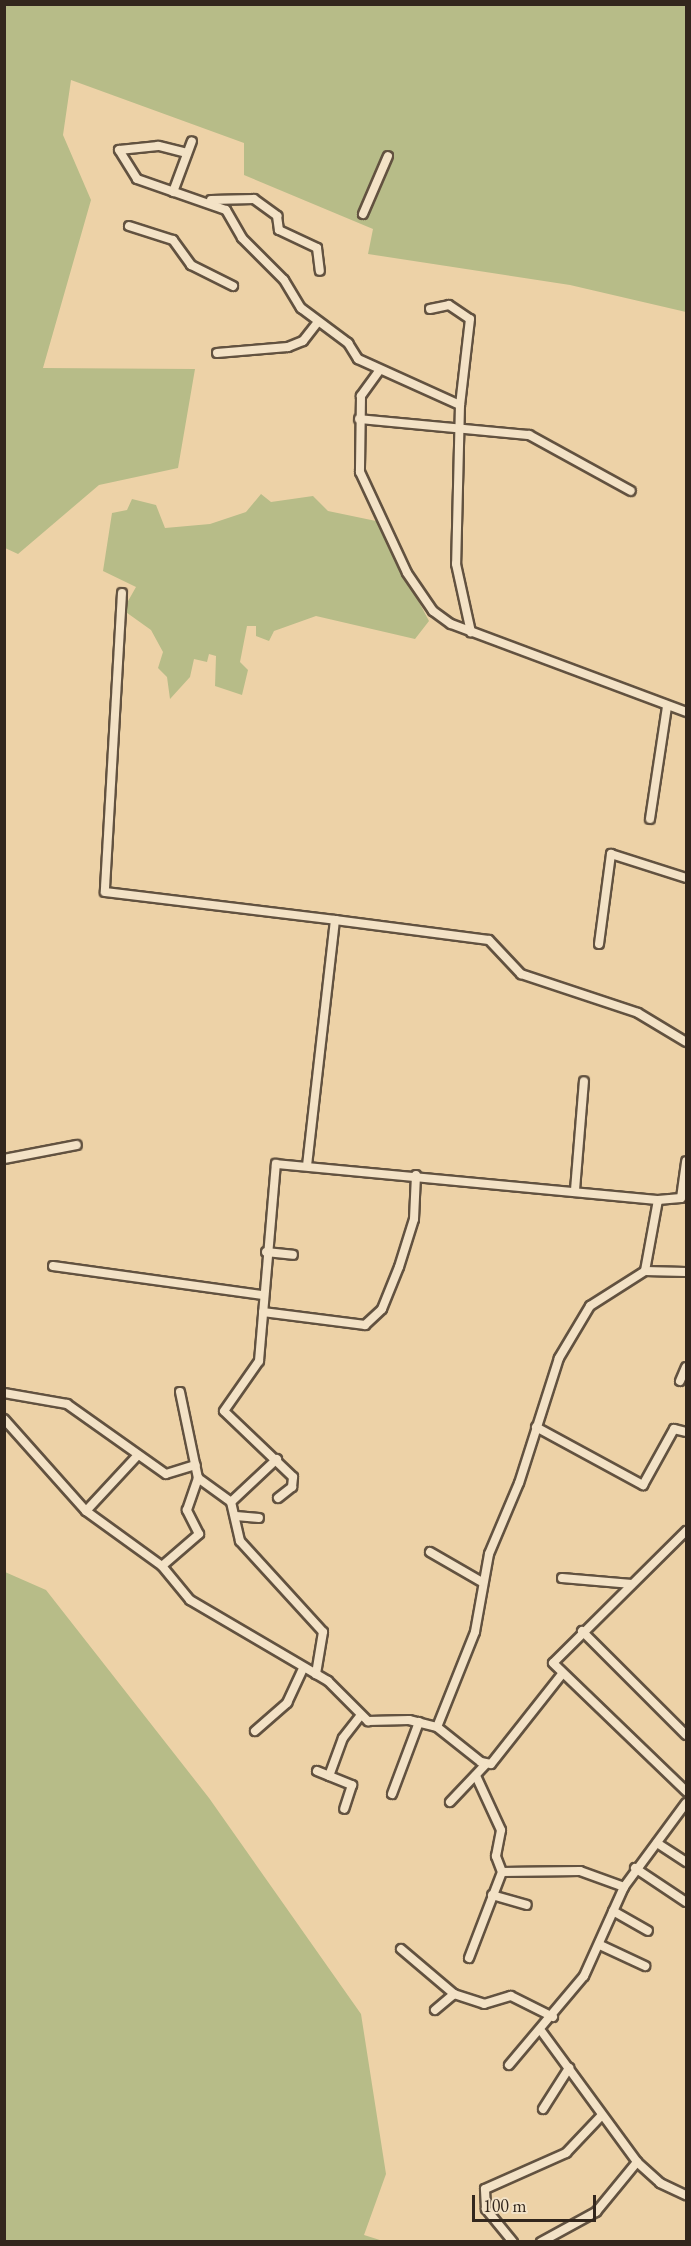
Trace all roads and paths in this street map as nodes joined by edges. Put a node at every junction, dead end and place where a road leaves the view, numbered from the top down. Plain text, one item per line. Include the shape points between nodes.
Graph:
1 (192, 141) dead end
2 (188, 153) junction
3 (388, 156) dead end
4 (173, 192) junction
5 (212, 200) junction
6 (363, 214) dead end
7 (129, 226) dead end
8 (320, 271) dead end
9 (233, 286) dead end
10 (430, 309) dead end
11 (317, 323) junction
12 (217, 353) dead end
13 (379, 371) junction
14 (460, 405) junction
15 (359, 419) junction
16 (460, 428) junction
17 (631, 491) dead end
18 (122, 592) dead end
19 (471, 632) junction
20 (667, 705) junction
21 (687, 712) edge
22 (650, 819) dead end
23 (687, 878) edge
24 (335, 920) junction
25 (599, 944) dead end
26 (687, 1042) edge
27 (584, 1081) dead end
28 (77, 1144) dead end
29 (4, 1159) edge
30 (687, 1161) edge
31 (307, 1165) junction
32 (416, 1176) junction
33 (576, 1190) junction
34 (658, 1200) junction
35 (266, 1252) junction
36 (293, 1255) dead end
37 (53, 1266) dead end
38 (645, 1270) junction
39 (687, 1272) edge
40 (263, 1295) junction
41 (262, 1312) junction
42 (687, 1367) edge
43 (680, 1381) dead end
44 (180, 1392) dead end
45 (4, 1393) edge
46 (4, 1419) edge
47 (536, 1427) junction
48 (687, 1432) edge
49 (138, 1455) junction
50 (277, 1459) junction
51 (195, 1465) junction
52 (198, 1478) junction
53 (278, 1497) dead end
54 (231, 1502) junction
55 (86, 1511) junction
56 (236, 1516) junction
57 (259, 1518) dead end
58 (687, 1531) edge
59 (430, 1552) dead end
60 (162, 1566) junction
61 (562, 1578) dead end
62 (482, 1582) junction
63 (632, 1584) junction
64 (582, 1631) junction
65 (303, 1670) junction
66 (316, 1674) junction
67 (561, 1674) junction
68 (362, 1715) junction
69 (419, 1722) junction
70 (437, 1727) junction
71 (255, 1731) dead end
72 (687, 1735) edge
73 (486, 1764) junction
74 (317, 1771) dead end
75 (329, 1776) junction
76 (476, 1776) junction
77 (687, 1791) edge
78 (392, 1794) dead end
79 (450, 1802) dead end
80 (687, 1803) edge
81 (344, 1809) dead end
82 (657, 1843) junction
83 (687, 1862) edge
84 (635, 1868) junction
85 (502, 1872) junction
86 (624, 1887) junction
87 (492, 1895) junction
88 (687, 1902) edge
89 (527, 1905) dead end
90 (613, 1911) junction
91 (648, 1931) dead end
92 (600, 1946) junction
93 (401, 1949) dead end
94 (469, 1958) dead end
95 (645, 1966) dead end
96 (454, 1994) junction
97 (435, 2010) dead end
98 (553, 2017) junction
99 (542, 2032) junction
100 (509, 2065) dead end
101 (569, 2068) junction
102 (543, 2109) dead end
103 (600, 2117) junction
104 (637, 2162) junction
105 (687, 2195) edge
106 (513, 2241) edge
107 (541, 2241) edge

1 - 2 street
2 - 4 street
2 - 4 street via 158,146 119,150 132,175
3 - 6 street
4 - 5 street
5 - 8 street via 254,199 277,216 279,230 317,248
5 - 11 street via 228,212 246,243
7 - 9 street via 173,240 191,265
10 - 14 street via 449,305 470,319
11 - 12 street via 303,341 288,347
11 - 13 street
13 - 14 street
13 - 15 street via 363,390
14 - 16 street
15 - 16 street
15 - 19 street via 360,472 407,573 441,619
16 - 17 street via 544,440
16 - 19 street via 456,564
18 - 24 street via 105,892
19 - 20 street
20 - 21 street
20 - 22 street
23 - 25 street via 611,854
24 - 26 street via 489,940 521,974 638,1013
24 - 31 street
27 - 33 street
28 - 29 street
30 - 34 street via 681,1198
31 - 32 street
31 - 35 street via 276,1164
32 - 33 street
32 - 41 street via 414,1219 399,1267 382,1309 366,1324
33 - 34 street
34 - 38 street
35 - 36 street
35 - 40 street
37 - 40 street
38 - 39 street
38 - 47 street via 590,1306 559,1358
40 - 41 street
41 - 50 street via 259,1361 224,1411
42 - 43 street
44 - 51 street
45 - 49 street via 67,1404
46 - 55 street
47 - 48 street via 643,1485 674,1429
47 - 62 street
49 - 51 street via 169,1474
49 - 55 street
50 - 53 street via 294,1480
50 - 54 street
51 - 52 street
52 - 54 street
52 - 60 street via 187,1510 199,1534
54 - 56 street
55 - 60 street
56 - 57 street
56 - 66 street via 236,1534 245,1548 323,1632
58 - 63 street
59 - 62 street
60 - 65 street via 190,1600
61 - 63 street
62 - 70 street via 475,1632
63 - 64 street
64 - 67 street via 554,1660
64 - 72 street
65 - 66 street
65 - 71 street via 287,1703
66 - 68 street via 347,1695
67 - 73 street via 495,1762
67 - 77 street
68 - 69 street via 373,1723
68 - 75 street via 343,1738
69 - 70 street
69 - 78 street
70 - 73 street
73 - 76 street
74 - 75 street
75 - 81 street via 352,1785
76 - 79 street
76 - 85 street via 501,1830 496,1856
80 - 82 street
82 - 83 street
82 - 84 street
84 - 86 street
84 - 88 street
85 - 86 street via 580,1871
85 - 87 street
86 - 90 street
87 - 89 street
87 - 94 street
90 - 91 street
90 - 92 street
92 - 95 street
92 - 98 street
93 - 96 street
96 - 97 street
96 - 98 street via 484,2004 511,1996
98 - 99 street
99 - 100 street
99 - 101 street
101 - 102 street
101 - 103 street
103 - 104 street
103 - 106 street via 566,2153 485,2189 486,2209
104 - 105 street via 660,2183
104 - 107 street via 596,2212

